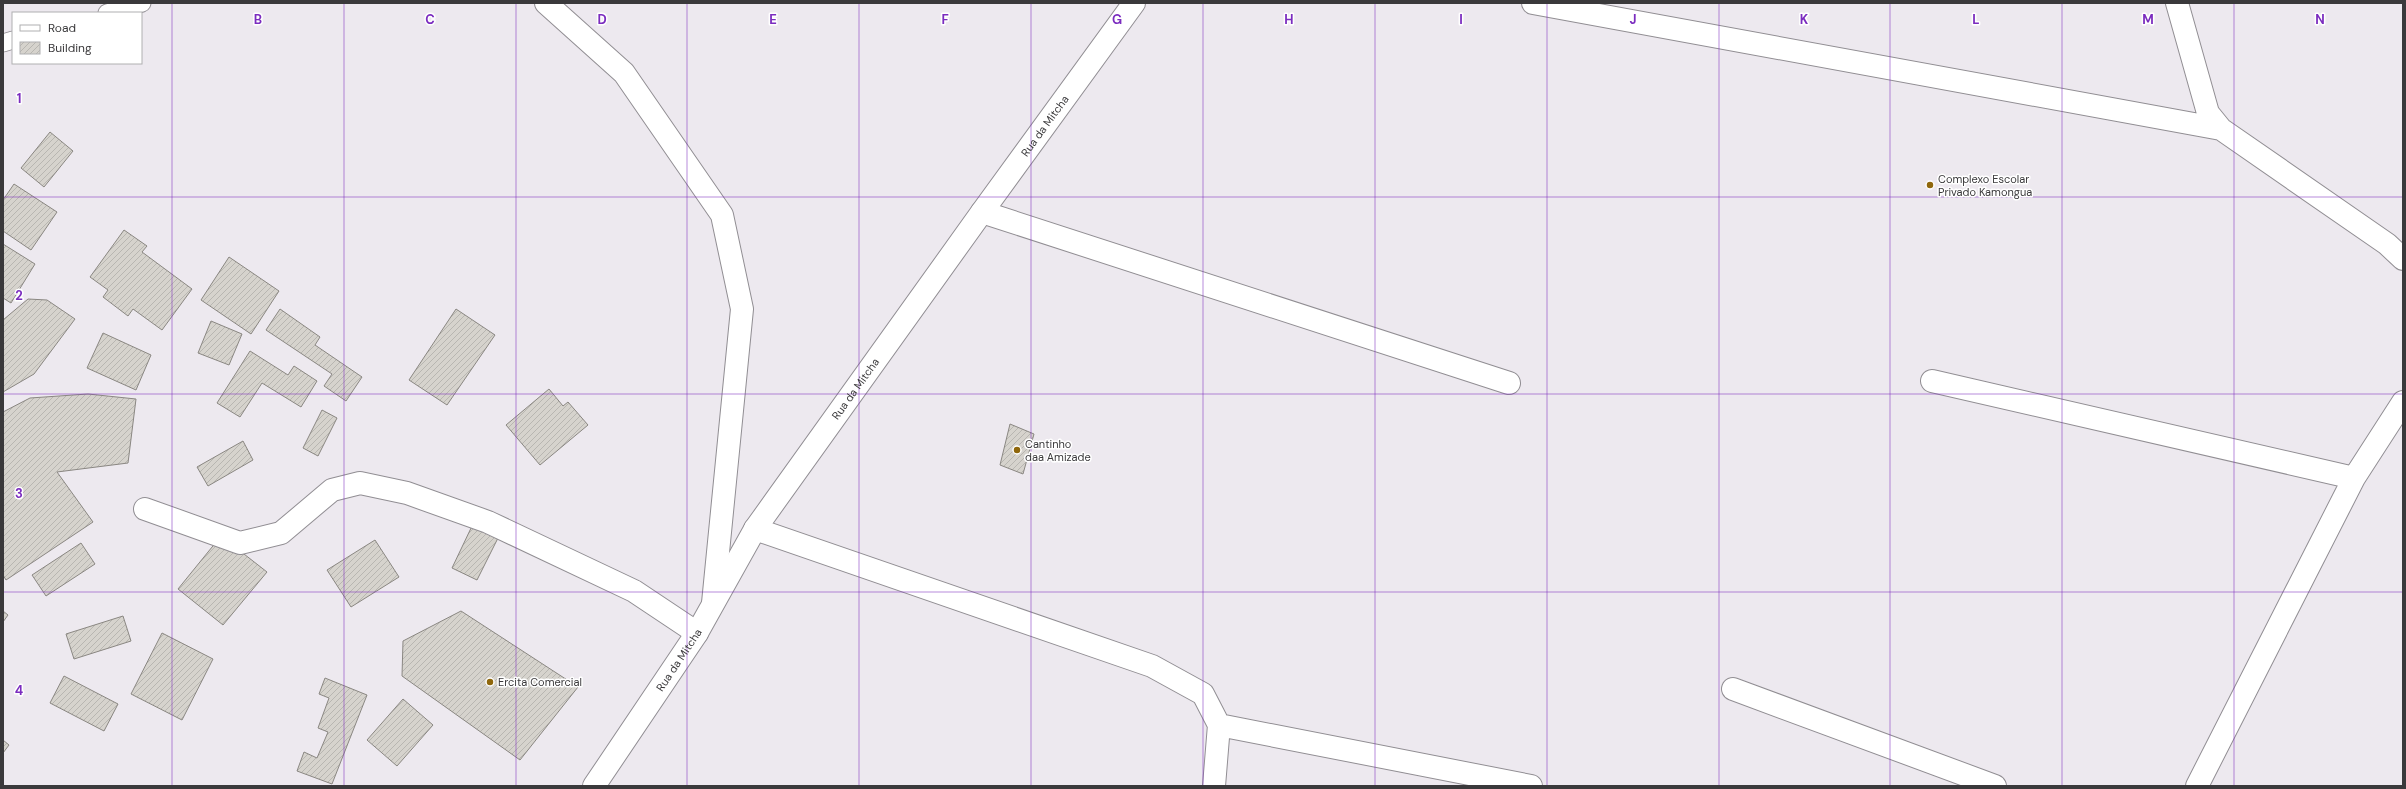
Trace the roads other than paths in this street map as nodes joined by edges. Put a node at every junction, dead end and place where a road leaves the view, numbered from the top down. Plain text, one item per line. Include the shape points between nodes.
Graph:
1 (142, 3) edge
2 (546, 3) edge
3 (1134, 3) edge
4 (1533, 3) edge
5 (2177, 3) edge
6 (110, 12) edge
7 (2221, 129) junction
8 (982, 212) junction
9 (2403, 259) edge
10 (1932, 381) dead end
11 (1509, 383) dead end
12 (2403, 402) edge
13 (2354, 478) junction
14 (145, 509) dead end
15 (755, 529) junction
16 (713, 603) junction
17 (697, 633) junction
18 (1733, 689) dead end
19 (1219, 725) junction
20 (594, 786) edge
21 (1214, 786) edge
22 (1531, 786) edge
23 (1995, 786) edge
24 (2197, 786) edge

1 - 6 lane
2 - 16 street via 624,73 722,215 742,309
3 - 8 street, Rua da Mitcha
4 - 7 street
5 - 7 street via 2208,113
7 - 9 street via 2387,244
8 - 11 street
8 - 15 street, Rua da Mitcha
10 - 13 street
12 - 13 street
13 - 24 street
14 - 17 street via 240,543 281,533 332,490 360,483 407,493 488,522 634,591
15 - 16 street, Rua da Mitcha
15 - 19 street via 1152,666 1203,694
16 - 17 street, Rua da Mitcha
17 - 20 street, Rua da Mitcha
18 - 23 street
19 - 21 street
19 - 22 street

